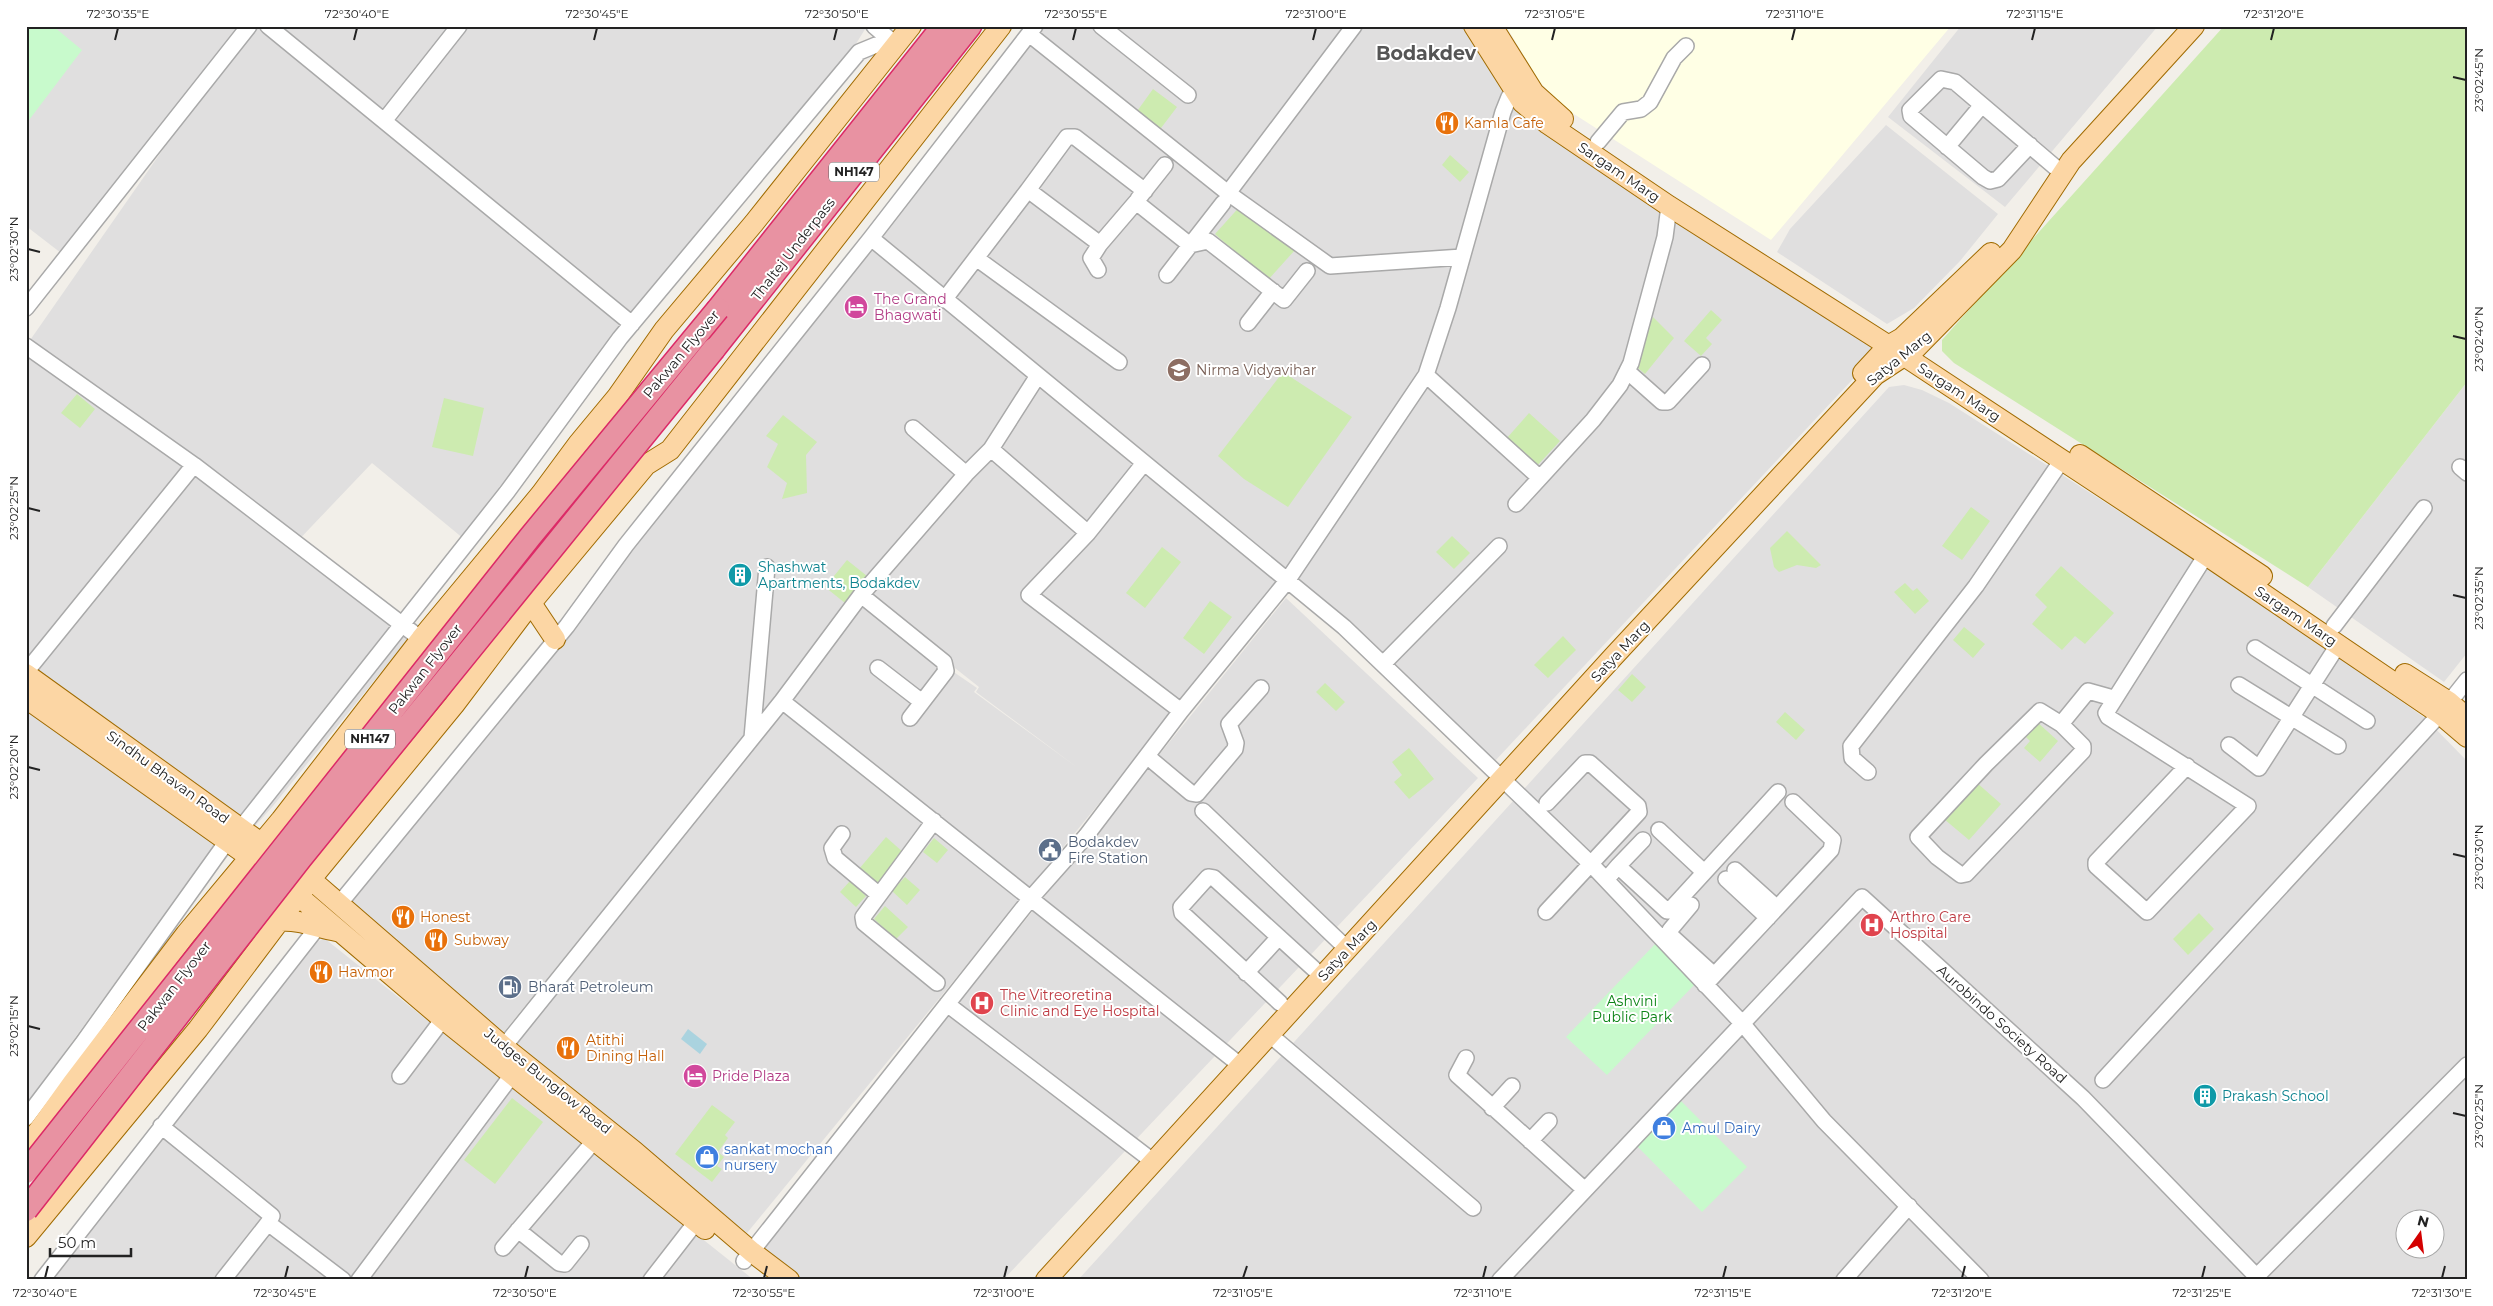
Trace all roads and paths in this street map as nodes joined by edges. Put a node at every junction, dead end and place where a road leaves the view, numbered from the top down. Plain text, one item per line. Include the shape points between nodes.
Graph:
1 (249, 26) edge
2 (268, 26) edge
3 (459, 26) edge
4 (874, 26) edge
5 (911, 26) edge
6 (944, 26) edge
7 (970, 26) edge
8 (1001, 26) edge
9 (1101, 26) edge
10 (1354, 26) edge
11 (1474, 26) edge
12 (1492, 26) edge
13 (2180, 26) edge
14 (2194, 26) edge
15 (1032, 30) edge
16 (896, 46) junction
17 (1686, 46) dead end
18 (1520, 86) junction
19 (1188, 95) dead end
20 (2117, 103) junction
21 (1982, 105) junction
22 (384, 120) junction
23 (1598, 142) junction
24 (2030, 145) junction
25 (1947, 147) junction
26 (1165, 165) dead end
27 (2055, 167) junction
28 (1028, 190) junction
29 (1140, 196) junction
30 (1225, 198) junction
31 (1669, 206) junction
32 (871, 238) junction
33 (1100, 244) junction
34 (1190, 245) junction
35 (1462, 257) junction
36 (976, 258) junction
37 (1098, 270) dead end
38 (1307, 271) dead end
39 (1166, 275) dead end
40 (736, 286) junction
41 (1273, 291) junction
42 (944, 300) junction
43 (26, 308) edge
44 (1248, 323) dead end
45 (632, 324) junction
46 (729, 332) junction
47 (26, 346) edge
48 (1902, 347) junction
49 (1119, 362) dead end
50 (1702, 365) dead end
51 (1627, 371) junction
52 (1426, 375) junction
53 (1037, 377) junction
54 (621, 391) junction
55 (913, 428) dead end
56 (990, 449) junction
57 (2062, 460) junction
58 (1144, 463) junction
59 (194, 465) junction
60 (646, 465) junction
61 (966, 474) junction
62 (1540, 478) junction
63 (1516, 504) dead end
64 (2424, 508) dead end
65 (1088, 533) junction
66 (1498, 546) dead end
67 (2206, 555) junction
68 (767, 568) dead end
69 (1287, 581) junction
70 (861, 595) junction
71 (531, 603) junction
72 (401, 624) junction
73 (2336, 635) junction
74 (421, 639) junction
75 (555, 639) junction
76 (2256, 648) dead end
77 (1384, 664) junction
78 (878, 668) dead end
79 (26, 673) edge
80 (2467, 680) edge
81 (2239, 685) dead end
82 (2311, 685) junction
83 (1260, 688) dead end
84 (26, 698) edge
85 (2113, 698) junction
86 (782, 701) junction
87 (922, 702) junction
88 (2444, 708) junction
89 (1181, 711) junction
90 (2291, 717) junction
91 (910, 718) dead end
92 (2467, 718) edge
93 (2367, 721) dead end
94 (2061, 724) junction
95 (2467, 737) edge
96 (752, 738) junction
97 (2229, 745) dead end
98 (2338, 746) dead end
99 (1148, 757) junction
100 (2187, 766) junction
101 (1868, 772) dead end
102 (1499, 774) junction
103 (308, 783) junction
104 (1778, 792) dead end
105 (1793, 802) dead end
106 (1547, 803) dead end
107 (1202, 811) dead end
108 (281, 820) junction
109 (361, 820) junction
110 (934, 821) junction
111 (1659, 830) dead end
112 (234, 834) junction
113 (842, 834) dead end
114 (1578, 838) dead end
115 (1643, 840) dead end
116 (256, 849) junction
117 (1594, 859) junction
118 (1618, 866) junction
119 (1704, 872) junction
120 (1731, 874) dead end
121 (311, 879) junction
122 (1606, 880) junction
123 (224, 888) junction
124 (878, 894) junction
125 (298, 895) junction
126 (1031, 898) junction
127 (340, 903) junction
128 (1691, 905) dead end
129 (1663, 908) junction
130 (1546, 912) dead end
131 (1772, 913) junction
132 (280, 921) junction
133 (1648, 924) junction
134 (317, 928) junction
135 (339, 932) junction
136 (1279, 937) junction
137 (1341, 943) junction
138 (1677, 948) junction
139 (1314, 969) junction
140 (1246, 973) junction
141 (1710, 980) junction
142 (937, 983) dead end
143 (1280, 1003) junction
144 (947, 1004) junction
145 (444, 1019) junction
146 (1742, 1023) junction
147 (1269, 1034) junction
148 (86, 1052) junction
149 (499, 1053) junction
150 (1466, 1058) dead end
151 (1236, 1062) junction
152 (2467, 1065) edge
153 (518, 1068) junction
154 (400, 1076) dead end
155 (2103, 1080) dead end
156 (1512, 1086) dead end
157 (1492, 1108) junction
158 (26, 1118) edge
159 (1550, 1121) dead end
160 (161, 1126) junction
161 (595, 1140) junction
162 (1530, 1141) junction
163 (26, 1148) edge
164 (1146, 1156) junction
165 (26, 1172) edge
166 (1585, 1190) junction
167 (1909, 1206) junction
168 (1472, 1208) dead end
169 (26, 1210) edge
170 (696, 1222) junction
171 (268, 1223) junction
172 (518, 1230) junction
173 (26, 1237) edge
174 (1074, 1242) junction
175 (581, 1244) dead end
176 (503, 1248) dead end
177 (748, 1256) junction
178 (2257, 1278) edge
179 (42, 1280) edge
180 (222, 1280) edge
181 (343, 1280) edge
182 (359, 1280) edge
183 (650, 1280) edge
184 (770, 1280) edge
185 (789, 1280) edge
186 (1033, 1280) edge
187 (1046, 1280) edge
188 (1500, 1280) edge
189 (1844, 1280) edge
190 (1981, 1280) edge

1 - 43 street
2 - 22 street
3 - 22 street
4 - 16 street
5 - 16 main road
6 - 40 highway, Thaltej Underpass / NH147
7 - 46 highway, Thaltej Underpass / NH147
8 - 60 main road via 670,450
9 - 19 street
10 - 30 street
11 - 18 main road, Sargam Marg
12 - 18 main road, Sargam Marg
13 - 20 main road, Satya Marg
14 - 20 main road, Satya Marg
15 - 30 street
15 - 32 street
16 - 45 street via 876,45 858,52
16 - 54 main road via 664,330
17 - 23 street via 1674,58 1650,102 1641,109 1623,112
18 - 23 main road, Sargam Marg
18 - 31 main road, Sargam Marg via 1522,102 1548,124
18 - 35 street via 1509,97 1503,112
20 - 27 main road, Satya Marg via 2066,150
20 - 48 main road, Satya Marg via 2071,161 2012,250
21 - 24 street
21 - 25 street
21 - 25 street via 1955,82 1941,79 1910,110 1911,116
22 - 45 street
23 - 48 main road, Sargam Marg
24 - 25 street via 1998,179 1990,181
24 - 27 street
26 - 29 street
27 - 48 main road, Satya Marg via 2012,233
28 - 29 street via 1068,138 1075,137
28 - 33 street
28 - 36 street
29 - 33 street
29 - 34 street
30 - 34 street
30 - 35 street via 1330,266
31 - 48 main road, Sargam Marg
31 - 51 street via 1665,237
32 - 42 street
32 - 75 street
33 - 37 street via 1092,258
34 - 39 street
34 - 41 street via 1208,241
35 - 52 street
36 - 42 street
36 - 49 street
38 - 41 street via 1284,300
40 - 54 main road via 707,297 656,359
40 - 165 highway, Pakwan Flyover / NH147, bridge via 530,537
41 - 44 street
42 - 53 street
45 - 72 street via 513,485
46 - 60 main road via 728,353 660,441
46 - 169 highway, Pakwan Flyover / NH147, bridge via 300,858
47 - 59 street
48 - 57 main road, Sargam Marg
48 - 73 main road, Sargam Marg via 2146,497
48 - 102 main road, Satya Marg via 1613,657
50 - 51 street via 1668,402 1662,402
51 - 62 street via 1593,420
52 - 62 street
52 - 69 street
53 - 56 street
53 - 58 street
54 - 74 main road
55 - 61 street
56 - 61 street
56 - 65 street
57 - 67 main road, Sargam Marg
57 - 101 street via 1976,586 1851,746 1852,758
58 - 65 street
58 - 69 street
59 - 72 street
59 - 79 street
60 - 71 main road
61 - 70 street
62 - 63 street
64 - 73 street
65 - 89 street via 1029,595
66 - 77 street
67 - 73 main road, Sargam Marg
67 - 85 street
68 - 96 street
69 - 77 street
69 - 89 street
70 - 86 street
70 - 87 street via 944,662 946,670
71 - 75 main road
71 - 109 main road
72 - 74 street
72 - 112 street
73 - 82 street
73 - 88 main road, Sargam Marg
74 - 103 main road
75 - 127 street
76 - 82 street
77 - 102 street
78 - 87 street
79 - 112 main road, Sindhu Bhavan Road
80 - 88 street
81 - 90 street
82 - 90 street
82 - 93 street
83 - 99 street via 1229,724 1236,742 1235,749 1198,794 1191,793
84 - 112 main road, Sindhu Bhavan Road
85 - 94 street via 2088,691
85 - 100 street via 2106,713 2108,717
86 - 96 street
86 - 110 street
87 - 91 street
88 - 92 main road, Sargam Marg
88 - 95 main road, Sargam Marg
88 - 155 street
89 - 99 street
90 - 97 street via 2259,768
90 - 98 street
94 - 94 street via 2043,711 2038,712 1919,839 1959,874 1966,874 2083,750 2083,746
96 - 149 street
99 - 126 street via 1086,836
100 - 100 street via 2248,806 2147,912 2096,866 2096,862
102 - 117 street
102 - 137 main road, Satya Marg
102 - 147 main road, Satya Marg
103 - 108 main road
103 - 109 main road
104 - 119 street
105 - 131 street via 1833,840 1831,850
106 - 117 street via 1584,763 1590,764 1638,806 1639,812
107 - 137 street
108 - 112 main road
108 - 116 main road
109 - 121 main road
110 - 124 street
110 - 126 street
111 - 119 street
112 - 116 main road, Sindhu Bhavan Road
112 - 123 main road
112 - 148 street
113 - 124 street via 832,848 835,858
114 - 117 street
115 - 118 street
116 - 121 main road, Sindhu Bhavan Road
116 - 123 main road
116 - 125 main road, Sindhu Bhavan Road
117 - 122 street
117 - 130 street
118 - 122 street
118 - 129 street
119 - 129 street via 1669,911
120 - 131 street
121 - 125 main road
121 - 127 main road, Judges Bunglow Road
122 - 133 street
123 - 148 main road
124 - 142 street via 865,912 864,923
125 - 132 main road
125 - 135 main road, Judges Bunglow Road
126 - 144 street
126 - 151 street
127 - 149 main road, Judges Bunglow Road
128 - 138 street via 1670,930
129 - 133 street
131 - 141 street
132 - 134 main road via 300,921
132 - 173 main road via 198,1029
133 - 138 street
134 - 135 main road
134 - 160 street
135 - 145 main road, Judges Bunglow Road
136 - 139 street
136 - 140 street
136 - 140 street via 1214,878 1208,877 1181,907 1182,913
137 - 139 main road, Satya Marg
138 - 141 street
139 - 143 main road, Satya Marg
140 - 143 street
141 - 146 street
143 - 151 main road, Satya Marg
144 - 164 street
144 - 177 street
145 - 149 main road, Judges Bunglow Road
145 - 154 street
146 - 166 street
146 - 167 street via 1824,1121
146 - 178 street, Aurobindo Society Road via 1862,897 2083,1098
147 - 151 main road, Satya Marg
147 - 168 street
148 - 158 street
148 - 163 main road
149 - 153 main road, Judges Bunglow Road
150 - 157 street via 1457,1075
151 - 164 main road, Satya Marg
151 - 174 main road, Satya Marg
152 - 178 street
153 - 161 main road, Judges Bunglow Road
153 - 177 main road, Judges Bunglow Road via 634,1151
153 - 182 street
156 - 157 street
157 - 162 street
159 - 162 street
160 - 171 street via 272,1216
160 - 179 street
161 - 170 main road, Judges Bunglow Road
161 - 172 street
162 - 166 street
164 - 174 main road, Satya Marg
166 - 188 street
167 - 189 street
167 - 190 street
170 - 177 main road, Judges Bunglow Road
170 - 183 street
171 - 180 street
171 - 181 street
172 - 175 street via 558,1263 565,1264
172 - 176 street
174 - 186 main road, Satya Marg
174 - 187 main road, Satya Marg
177 - 184 main road, Judges Bunglow Road
177 - 185 main road, Judges Bunglow Road

